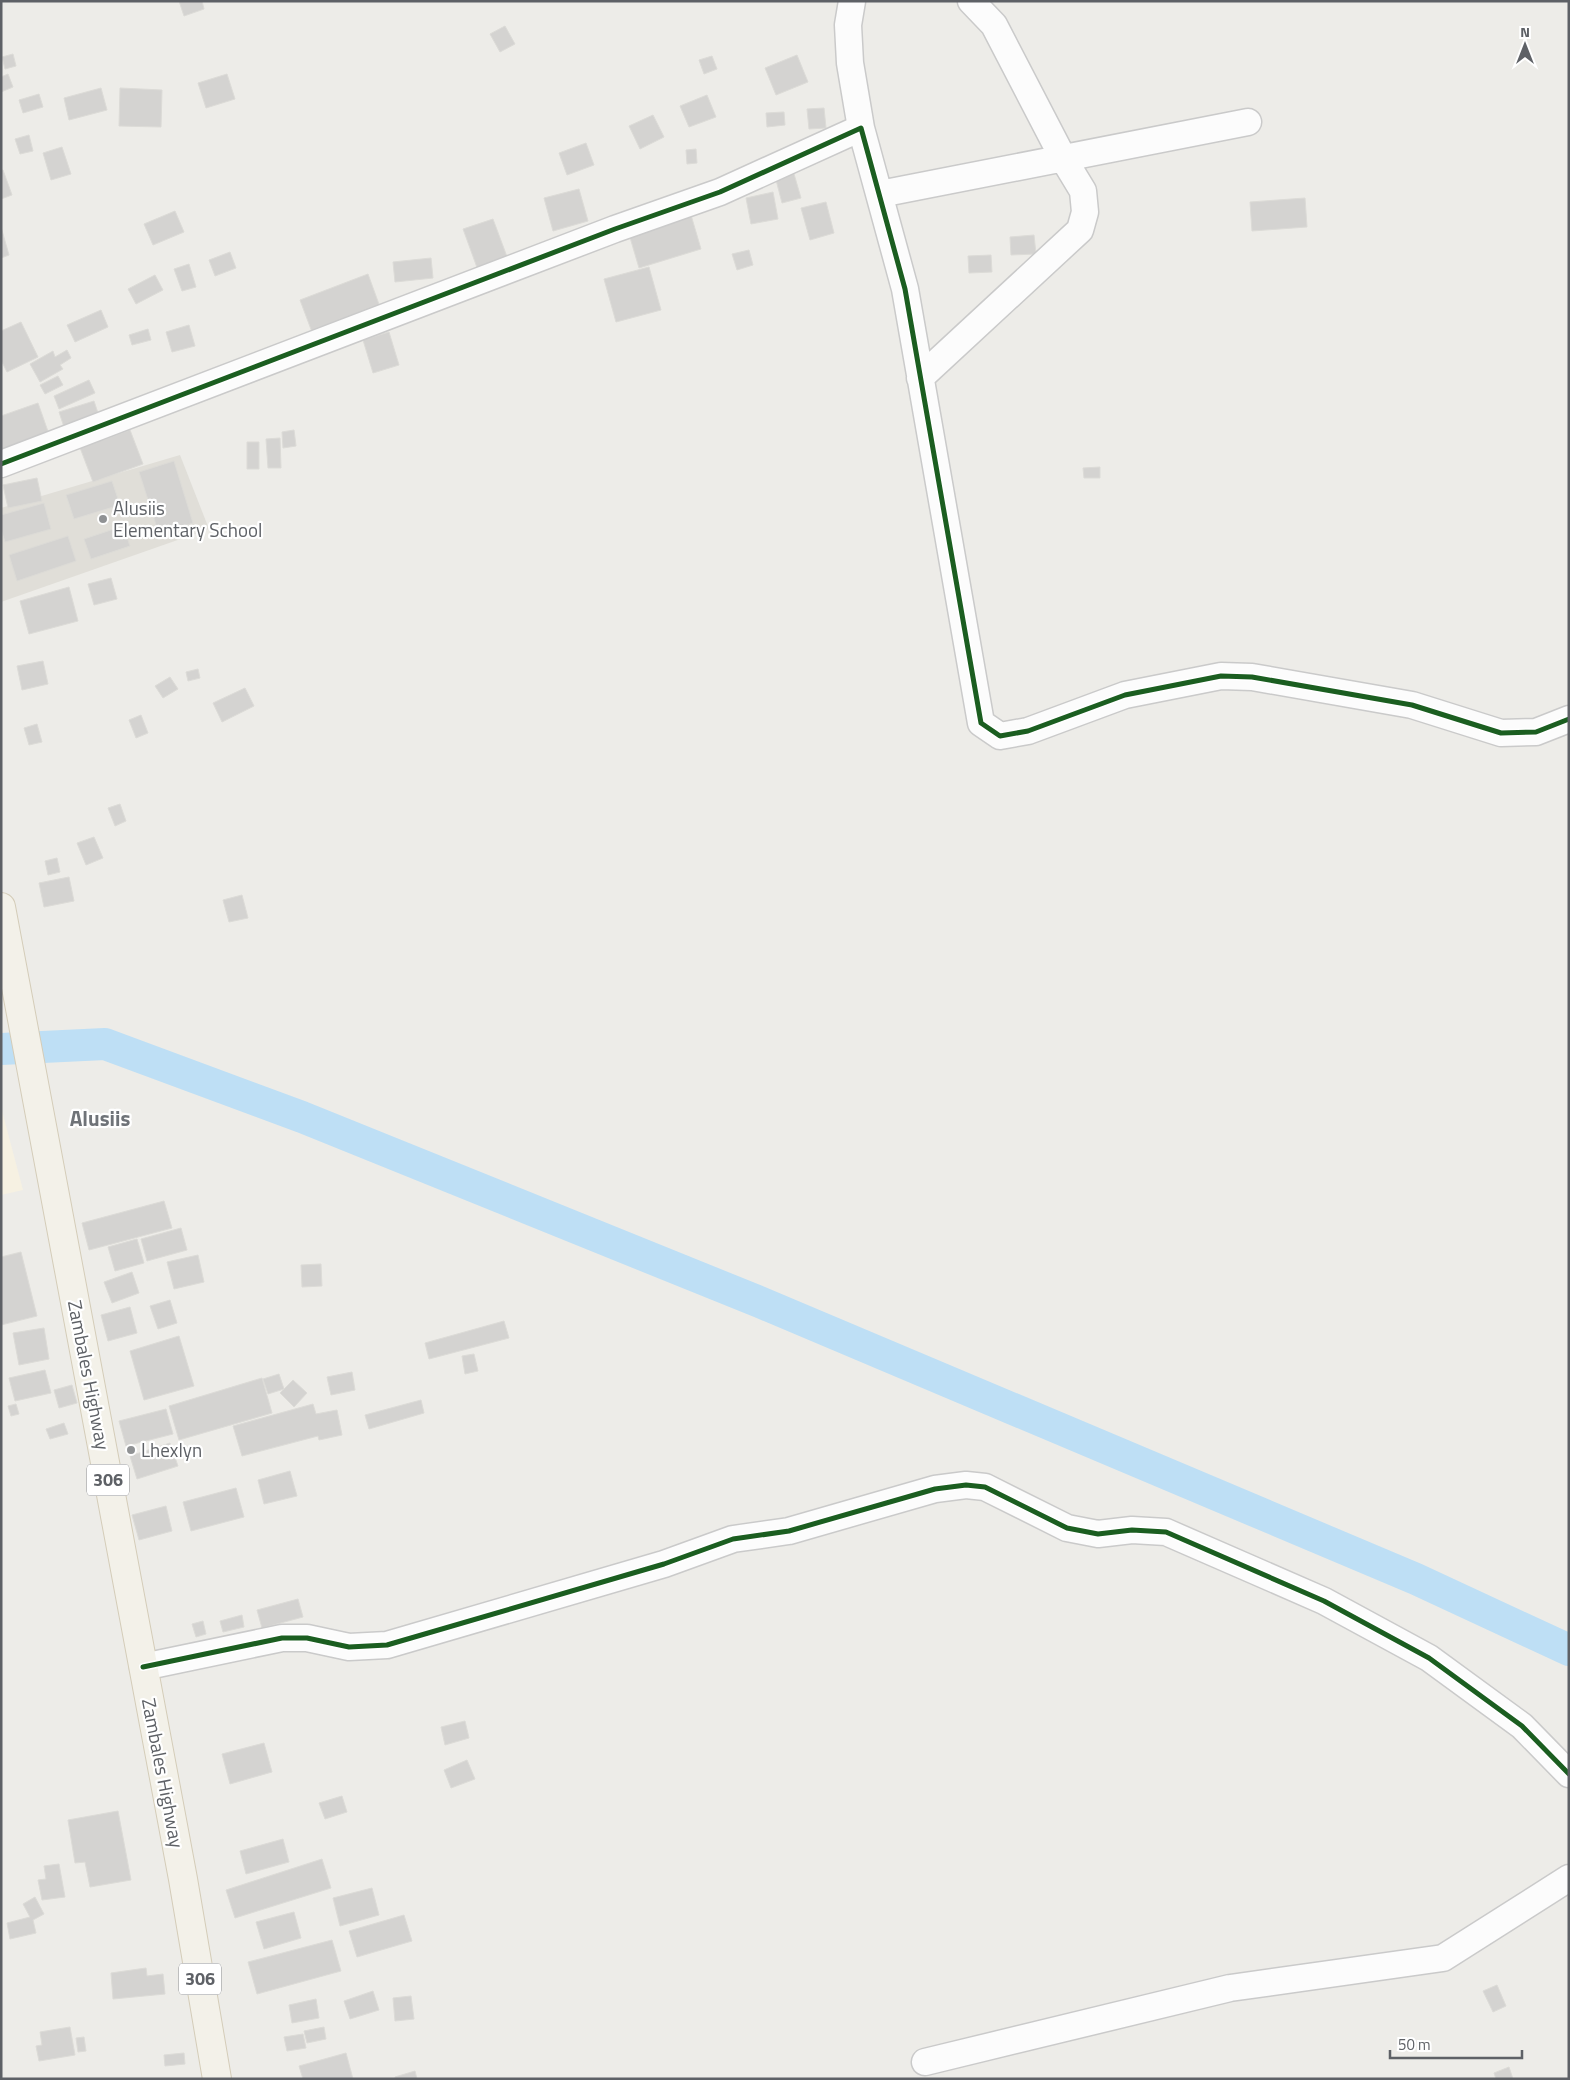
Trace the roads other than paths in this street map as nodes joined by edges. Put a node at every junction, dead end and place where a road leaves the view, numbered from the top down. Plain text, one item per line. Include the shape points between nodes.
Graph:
1 (852, 1) edge
2 (971, 1) edge
3 (1248, 122) dead end
4 (861, 128) junction
5 (1063, 158) junction
6 (880, 194) junction
7 (920, 378) junction
8 (1, 464) edge
9 (1569, 719) edge
10 (1, 908) edge
11 (144, 1667) junction
12 (1569, 1774) edge
13 (1569, 1878) edge
14 (925, 2062) dead end
15 (217, 2079) edge

1 - 4 street via 848,25 850,63
2 - 5 street via 994,25
3 - 5 street
4 - 6 street
4 - 8 street via 720,192 606,232
5 - 6 street
5 - 7 street via 1083,191 1085,212 1080,230
6 - 7 street via 905,289
7 - 9 street via 981,723 1000,736 1028,731 1126,695 1221,676 1252,677 1412,705 1501,733 1536,732
10 - 11 main road, Zambales Highway / 306
11 - 12 street via 282,1638 307,1638 349,1647 386,1645 664,1564 733,1539 789,1531 935,1489 966,1485 984,1487 1067,1528 1098,1534 1132,1530 1166,1532 1324,1601 1430,1658 1522,1726
11 - 15 main road, Zambales Highway / 306
13 - 14 street via 1444,1958 1230,1988

